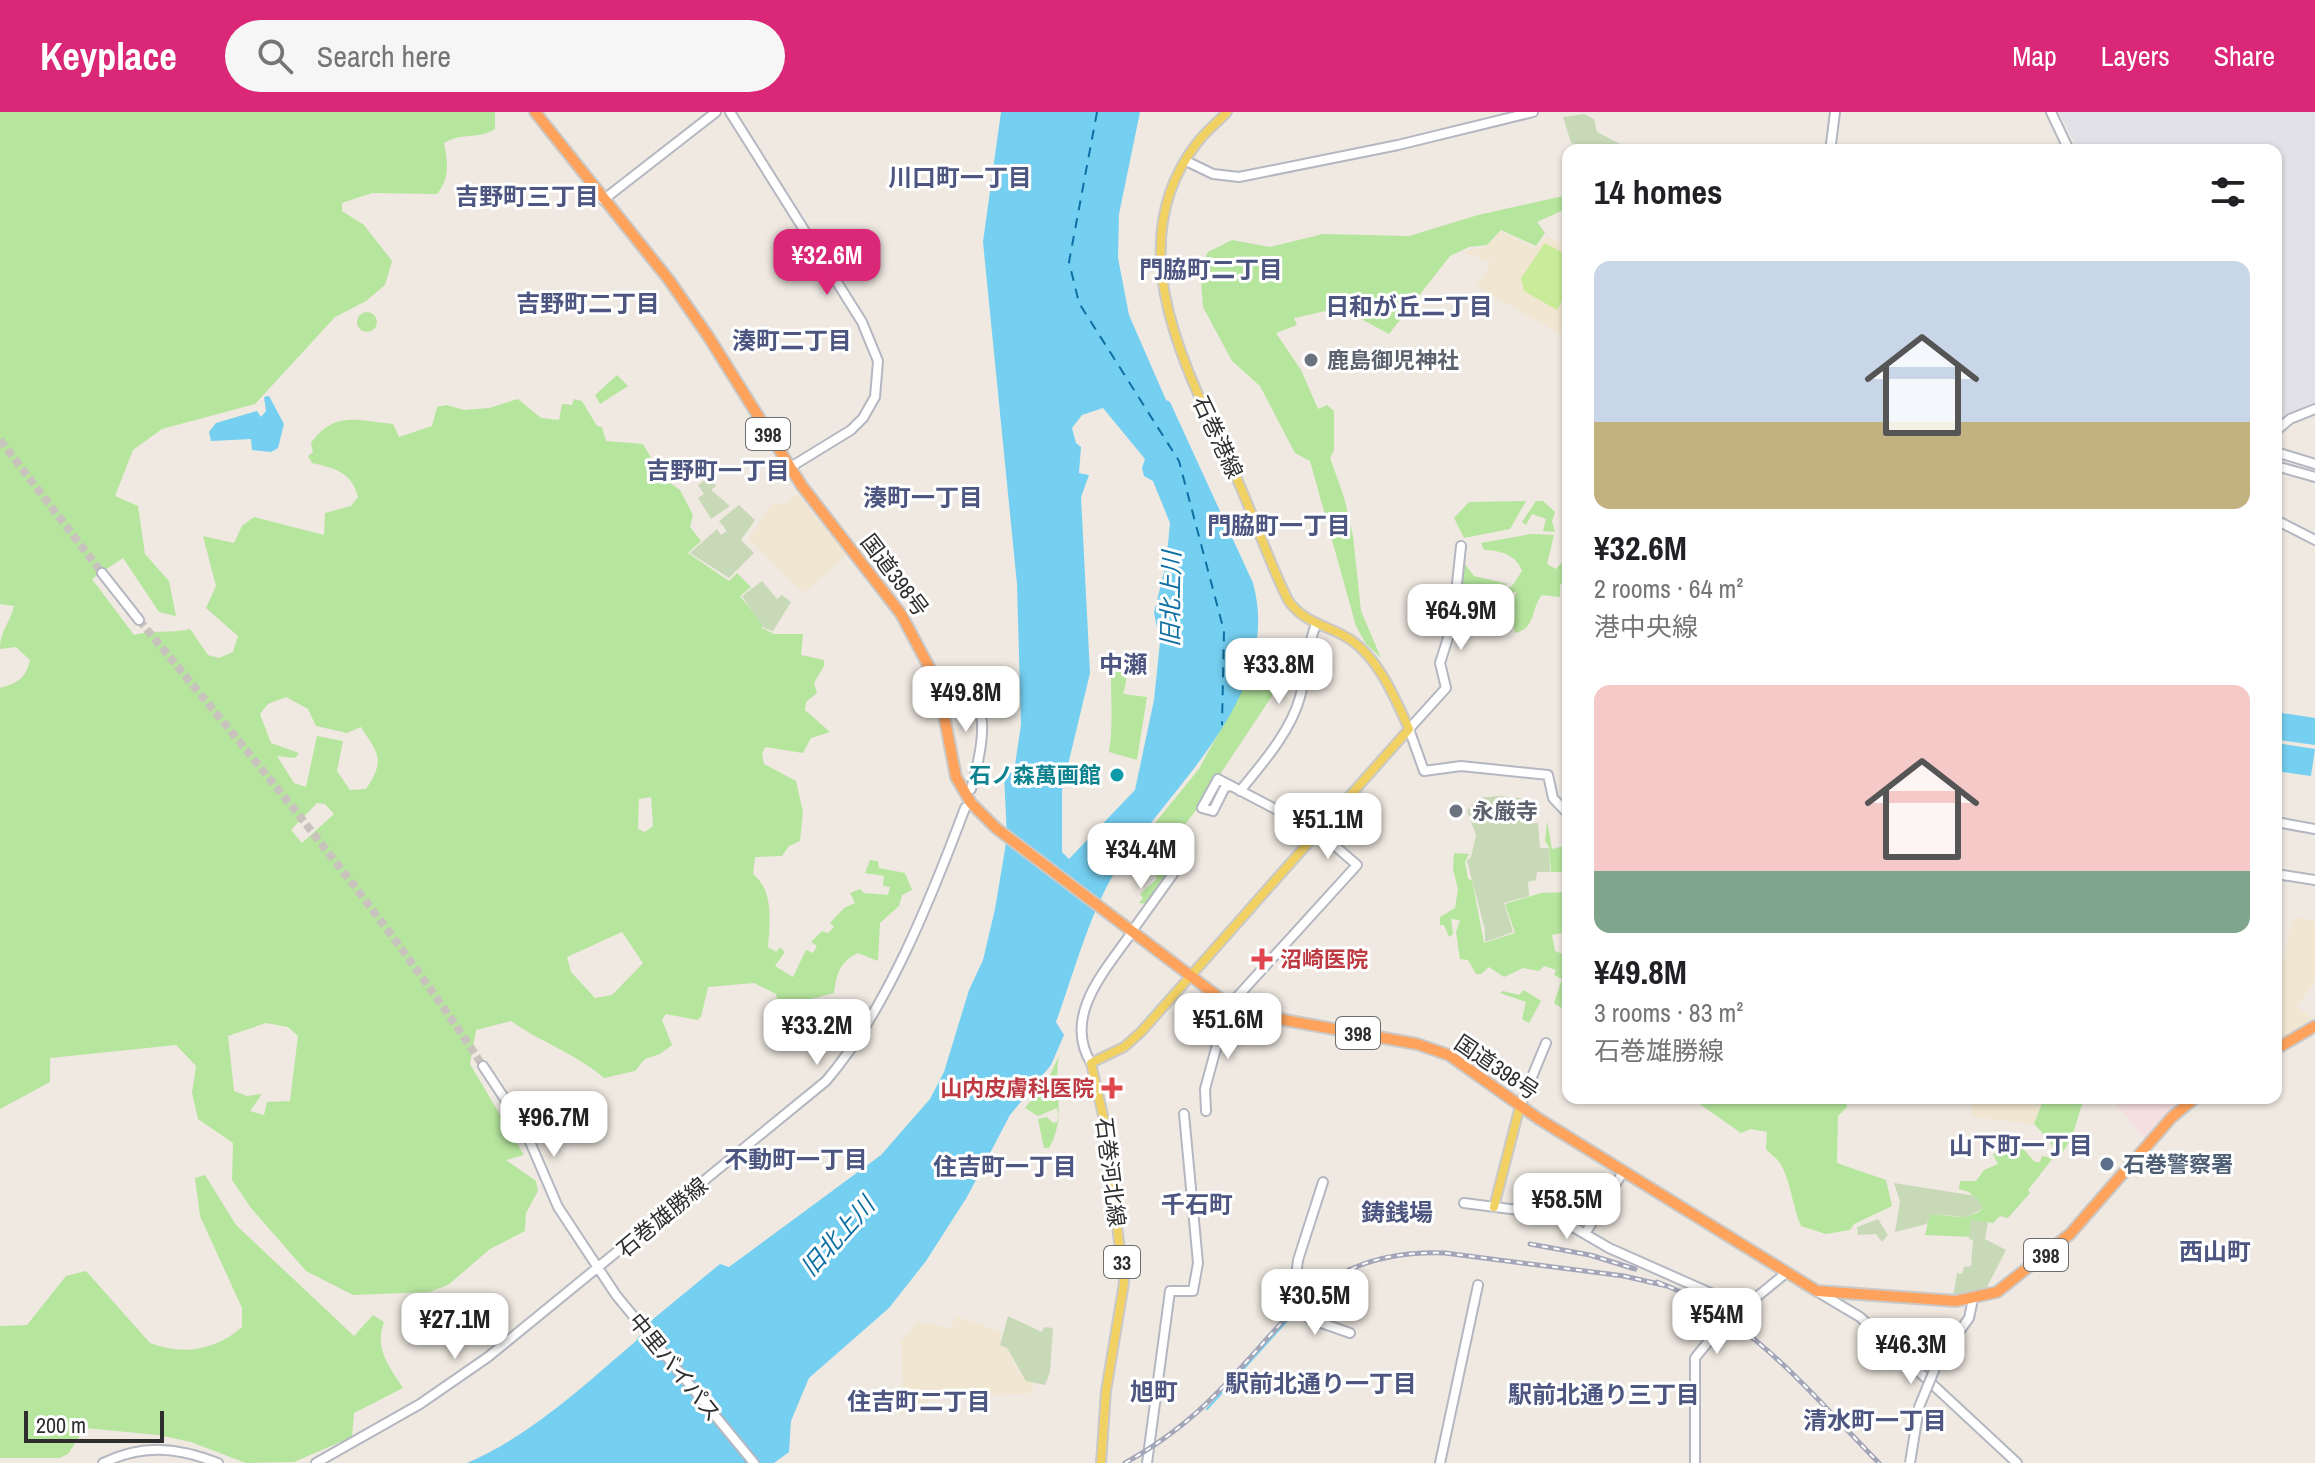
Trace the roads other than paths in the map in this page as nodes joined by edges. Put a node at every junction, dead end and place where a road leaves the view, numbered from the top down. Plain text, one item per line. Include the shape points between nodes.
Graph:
1 (535, 112) edge
2 (716, 112) edge
3 (730, 112) edge
4 (1227, 112) edge
5 (1533, 112) edge
6 (1835, 112) edge
7 (2051, 112) edge
8 (1831, 144) dead end
9 (2066, 144) edge
10 (1186, 161) junction
11 (603, 200) junction
12 (2315, 409) edge
13 (2282, 426) edge
14 (2282, 454) edge
15 (2315, 464) edge
16 (789, 468) junction
17 (2282, 468) edge
18 (2315, 477) edge
19 (2282, 523) edge
20 (2315, 540) edge
21 (1461, 546) dead end
22 (102, 573) tunnel mouth
23 (139, 620) tunnel mouth
24 (1316, 624) junction
25 (938, 684) junction
26 (1409, 729) junction
27 (971, 789) dead end
28 (965, 808) dead end
29 (1562, 808) edge
30 (2282, 823) edge
31 (2315, 829) edge
32 (1319, 832) junction
33 (1173, 874) dead end
34 (2282, 875) edge
35 (2315, 880) edge
36 (1189, 975) junction
37 (1229, 1005) junction
38 (2315, 1026) edge
39 (1546, 1043) dead end
40 (2282, 1045) edge
41 (1091, 1063) junction
42 (483, 1066) tunnel mouth
43 (2188, 1104) edge
44 (1520, 1106) junction
45 (1206, 1111) dead end
46 (1184, 1114) dead end
47 (1623, 1172) junction
48 (1323, 1182) dead end
49 (1464, 1203) dead end
50 (1494, 1207) junction
51 (1585, 1234) junction
52 (599, 1269) junction
53 (1786, 1273) junction
54 (1478, 1285) dead end
55 (1715, 1295) dead end
56 (1839, 1297) junction
57 (1973, 1299) junction
58 (1350, 1333) dead end
59 (103, 1463) edge
60 (218, 1463) edge
61 (316, 1463) edge
62 (754, 1463) edge
63 (1101, 1463) edge
64 (1147, 1463) edge
65 (1440, 1463) edge
66 (1695, 1463) edge
67 (1910, 1463) edge
68 (2017, 1463) edge

1 - 11 highway, 国道398号 / 398
2 - 11 street
3 - 16 street via 862,322 878,361 875,397 863,418
4 - 10 main road, 石巻港線
5 - 10 street via 1239,177 1213,174
6 - 8 street
7 - 9 street
10 - 24 main road, 石巻港線 via 1171,194 1161,249 1164,298 1197,392 1285,594 1297,612
11 - 16 highway, 国道398号 / 398 via 708,336
12 - 13 street
14 - 15 street
16 - 25 highway, 国道398号 / 398 via 901,614
17 - 18 street
19 - 20 street
21 - 26 street via 1453,622 1440,663 1446,688
22 - 23 street
24 - 26 main road, 石巻港線 via 1349,639 1369,657
24 - 32 street via 1296,707 1264,761 1235,788
25 - 27 street via 963,690 982,715
25 - 36 highway, 国道398号 / 398 via 956,777 971,803 996,828
26 - 29 street via 1424,771 1461,766 1548,775 1553,798
26 - 32 main road
28 - 52 street, 石巻雄勝線 via 931,891 849,1054 819,1088
30 - 31 street
32 - 36 main road
32 - 37 street via 1357,865
33 - 41 street via 1083,1010 1080,1041
34 - 35 street
36 - 37 highway, 国道398号 / 398
36 - 41 main road via 1130,1043
37 - 44 highway, 国道398号 / 398 via 1437,1051
37 - 45 street via 1205,1089
38 - 40 highway
39 - 44 street
41 - 63 main road, 石巻河北線 / 33 via 1101,1095 1124,1283 1106,1391
42 - 52 street, 中里バイパス via 524,1128 558,1207
43 - 57 highway, 国道398号 / 398 via 2070,1234 2010,1285
44 - 47 highway, 国道398号 / 398
44 - 50 main road
46 - 64 street via 1196,1287 1170,1291
47 - 51 street
47 - 53 highway, 国道398号 / 398
48 - 58 street via 1298,1260 1293,1300 1306,1316
49 - 50 street
50 - 51 street via 1550,1214
51 - 55 street
52 - 61 street, 石巻雄勝線 via 454,1382
52 - 62 street, 中里バイパス
53 - 56 highway, 国道398号 / 398
53 - 66 street via 1721,1326 1695,1358
54 - 65 street
56 - 57 highway, 国道398号 / 398
56 - 68 street
57 - 67 street, bridge via 1969,1318 1938,1361 1919,1407
59 - 60 street via 156,1448

